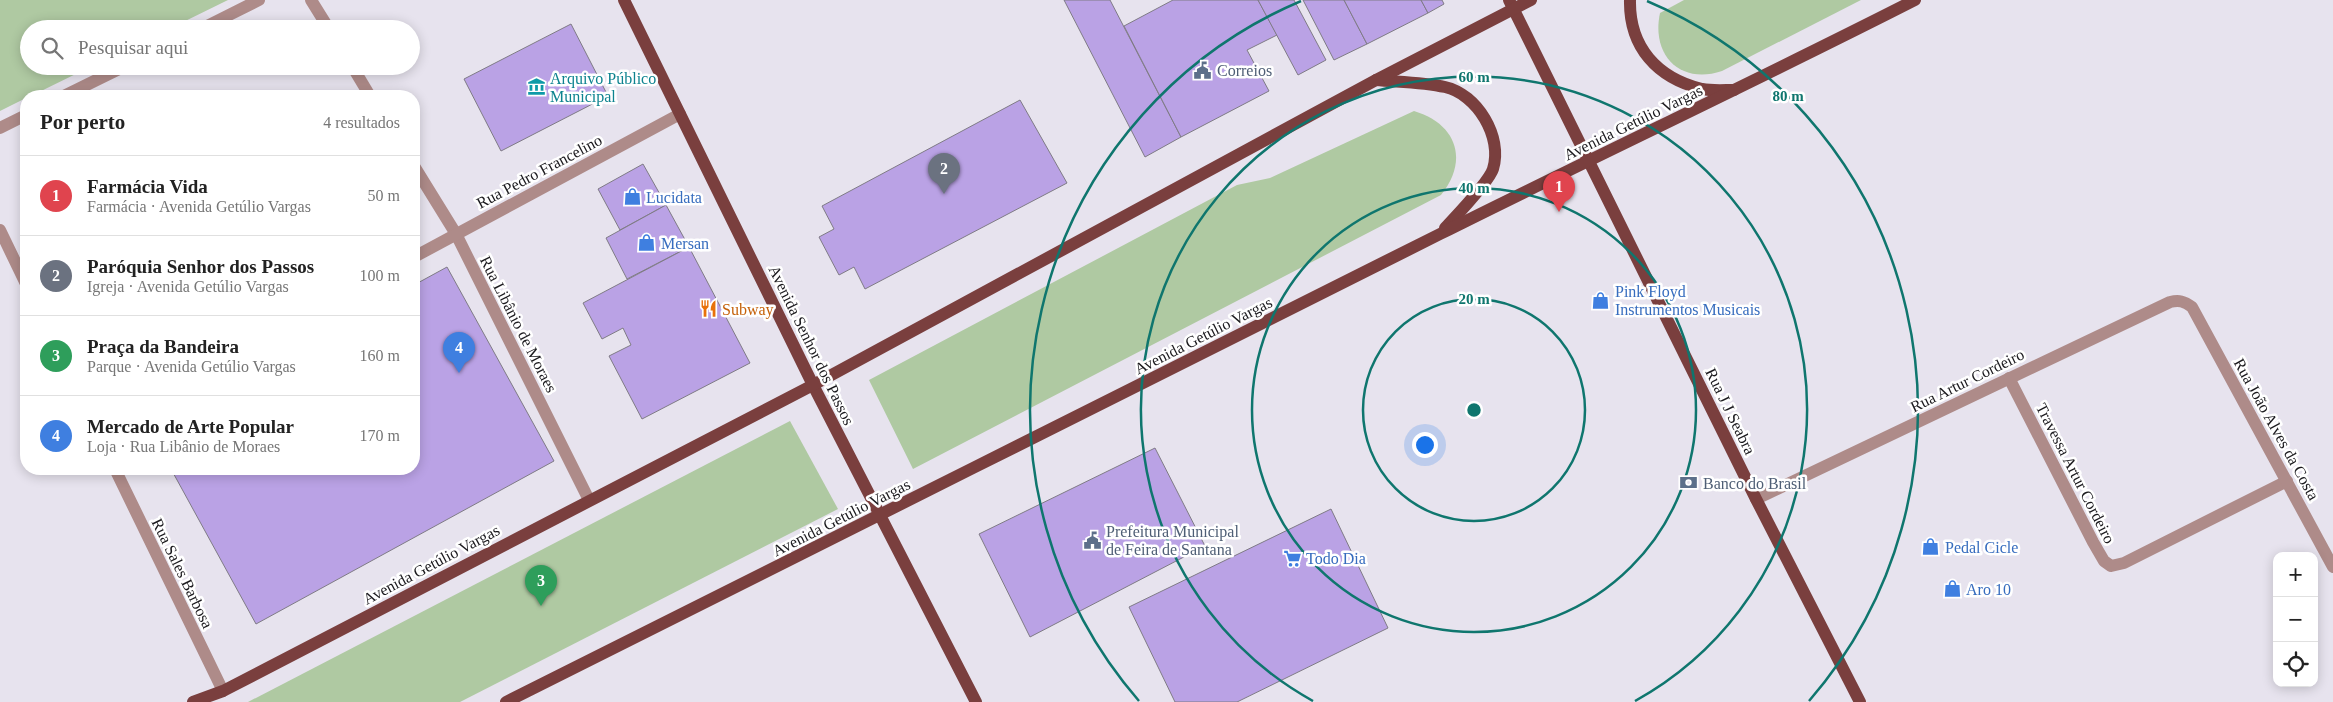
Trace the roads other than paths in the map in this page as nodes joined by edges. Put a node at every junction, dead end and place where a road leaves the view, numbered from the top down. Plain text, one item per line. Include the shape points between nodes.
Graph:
1 (259, 0) edge
2 (311, 0) edge
3 (624, 0) edge
4 (1531, 0) edge
5 (1630, 0) edge
6 (1916, 0) edge
7 (1511, 4) edge
8 (219, 20) edge
9 (323, 20) edge
10 (107, 75) edge
11 (357, 75) edge
12 (1376, 80) junction
13 (76, 90) edge
14 (366, 90) edge
15 (1737, 90) junction
16 (680, 114) junction
17 (20, 118) edge
18 (0, 128) edge
19 (1589, 161) junction
20 (420, 176) edge
21 (0, 230) edge
22 (456, 234) junction
23 (1440, 234) junction
24 (420, 254) edge
25 (20, 272) edge
26 (2192, 307) joint
27 (2009, 378) junction
28 (813, 385) junction
29 (118, 475) edge
30 (2287, 482) junction
31 (1756, 499) junction
32 (589, 500) junction
33 (880, 516) junction
34 (2333, 567) edge
35 (223, 691) junction
36 (193, 702) edge
37 (506, 702) edge
38 (976, 702) edge
39 (1860, 702) edge

1 - 8 street
2 - 9 street
3 - 16 main road, Avenida Senhor dos Passos
4 - 7 main road, Avenida Getúlio Vargas
5 - 15 main road via 1630,19 1638,44 1650,61 1668,75 1704,89
6 - 15 main road, Avenida Getúlio Vargas
7 - 12 main road, Avenida Getúlio Vargas
7 - 19 main road, Rua J J Seabra
10 - 13 street
11 - 14 street
12 - 23 main road via 1446,87 1465,97 1480,111 1490,128 1493,169
12 - 28 main road, Avenida Getúlio Vargas
15 - 19 main road, Avenida Getúlio Vargas
16 - 22 street, Rua Pedro Francelino
16 - 28 main road, Avenida Senhor dos Passos
17 - 18 street
19 - 23 main road, Avenida Getúlio Vargas
19 - 31 main road, Rua J J Seabra
20 - 22 street, Rua Libânio de Moraes
21 - 25 street
22 - 24 street, Rua Pedro Francelino
22 - 32 street, Rua Libânio de Moraes
23 - 33 main road, Avenida Getúlio Vargas
26 - 27 street, Rua Artur Cordeiro via 2178,300 2170,302
26 - 30 street, Rua João Alves da Costa
27 - 30 street, Travessa Artur Cordeiro via 2093,542 2104,561 2111,566 2124,564
27 - 31 street, Rua Artur Cordeiro
28 - 32 main road, Avenida Getúlio Vargas
28 - 33 main road, Avenida Senhor dos Passos
29 - 35 street, Rua Sales Barbosa
30 - 34 street, Rua João Alves da Costa
31 - 39 main road, Rua J J Seabra
32 - 35 main road, Avenida Getúlio Vargas
33 - 37 main road, Avenida Getúlio Vargas
33 - 38 main road, Avenida Senhor dos Passos
35 - 36 main road, Avenida Getúlio Vargas

